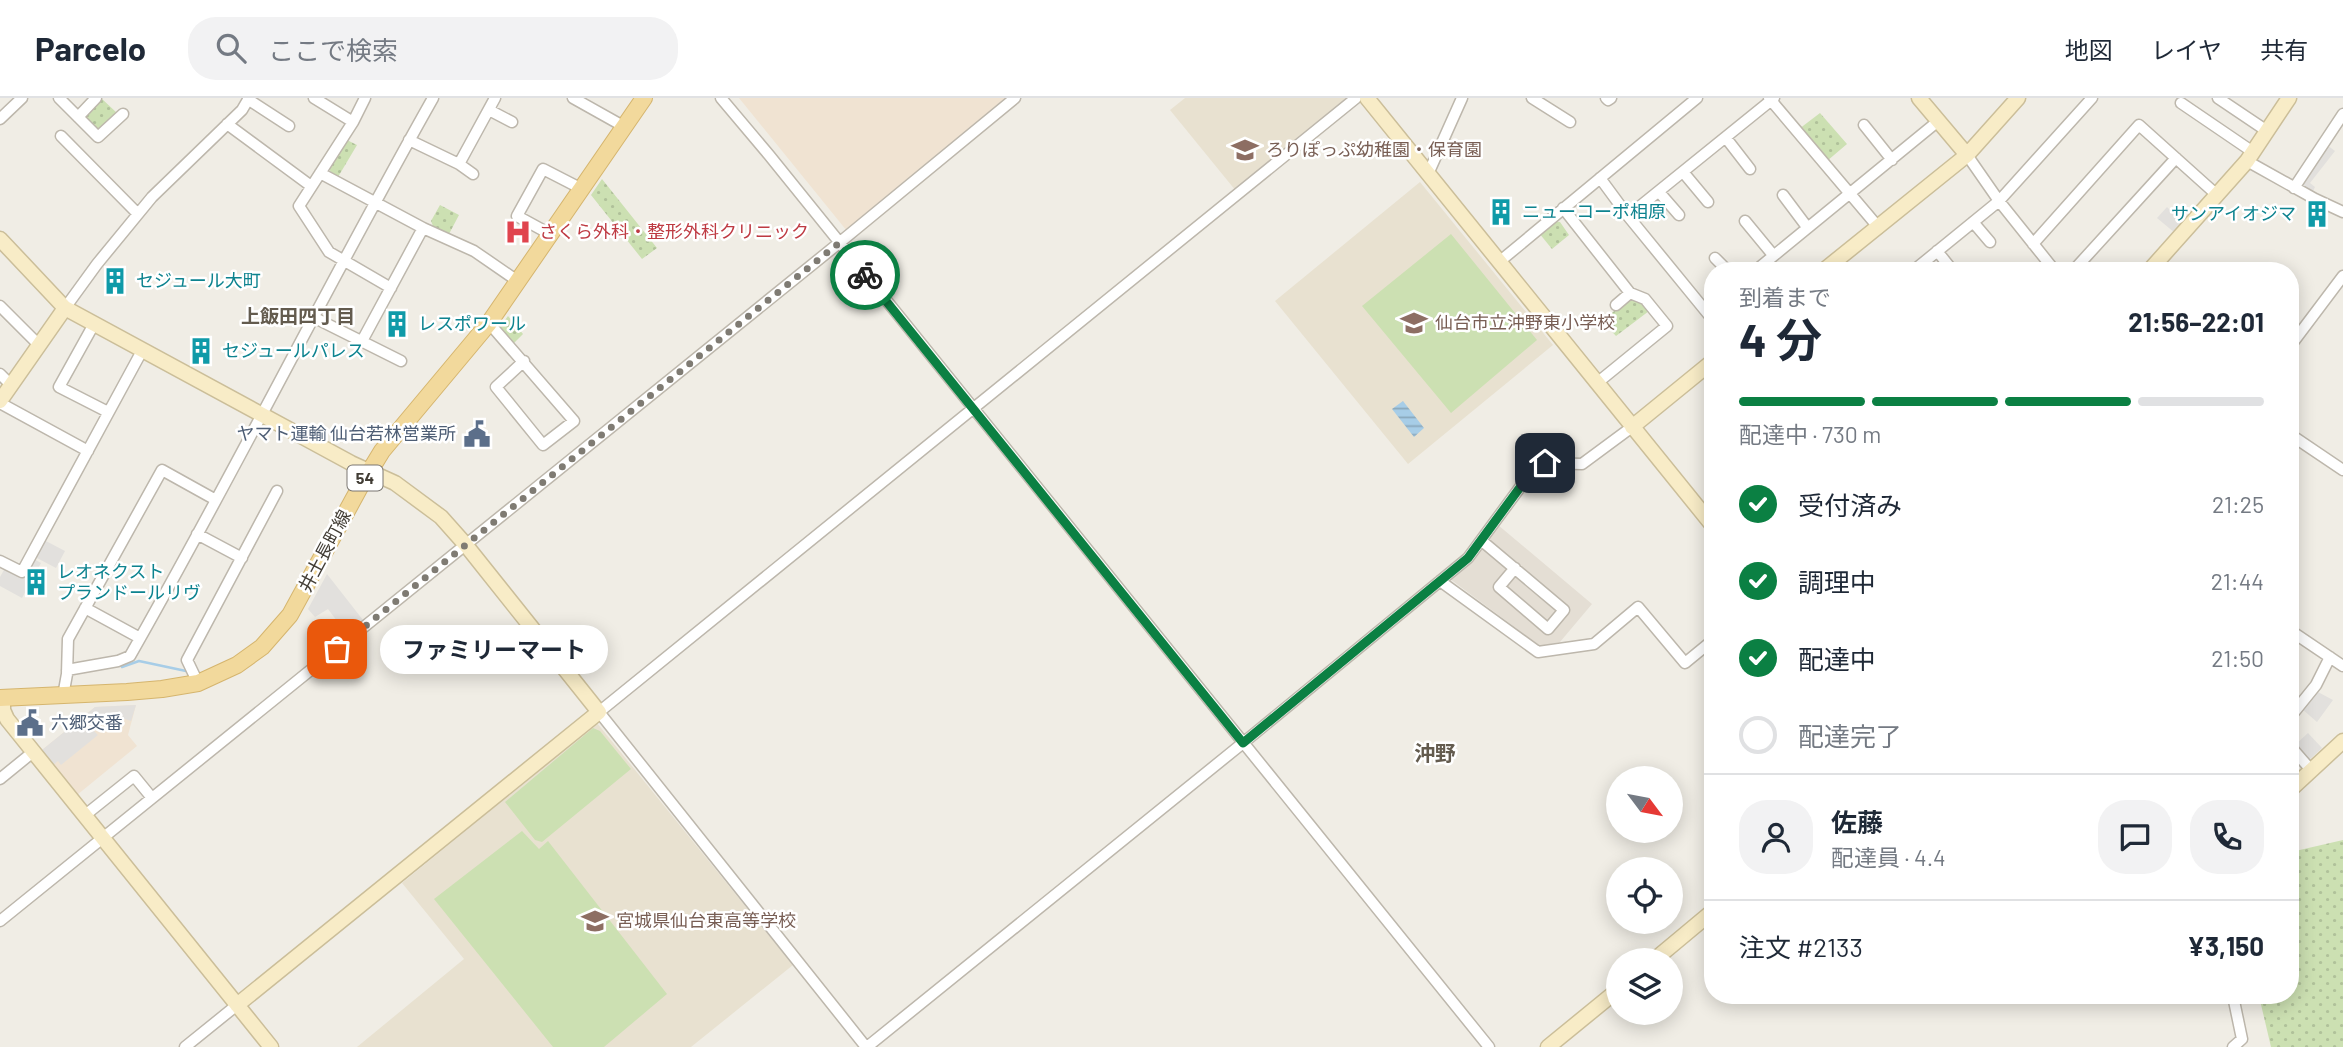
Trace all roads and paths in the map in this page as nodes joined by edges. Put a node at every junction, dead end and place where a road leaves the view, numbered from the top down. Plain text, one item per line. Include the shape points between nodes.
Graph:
1 (22, 98) edge
2 (59, 98) edge
3 (96, 98) edge
4 (314, 98) edge
5 (365, 98) edge
6 (433, 98) edge
7 (495, 98) edge
8 (573, 98) edge
9 (643, 98) edge
10 (721, 98) edge
11 (1015, 98) edge
12 (1356, 98) edge
13 (1367, 98) edge
14 (1462, 98) edge
15 (1532, 98) edge
16 (1919, 98) edge
17 (2018, 98) edge
18 (2092, 98) edge
19 (2218, 98) edge
20 (2289, 98) edge
21 (249, 99) edge
22 (1692, 99) edge
23 (1772, 99) edge
24 (2181, 103) dead end
25 (489, 110) junction
26 (123, 114) dead end
27 (2343, 114) edge
28 (78, 117) junction
29 (0, 119) edge
30 (353, 122) junction
31 (512, 122) dead end
32 (1570, 122) dead end
33 (1937, 122) junction
34 (227, 124) junction
35 (1864, 125) dead end
36 (289, 126) dead end
37 (623, 126) junction
38 (2267, 131) junction
39 (61, 136) dead end
40 (1726, 138) junction
41 (409, 140) junction
42 (1967, 155) junction
43 (2250, 156) junction
44 (2176, 158) junction
45 (1892, 160) junction
46 (459, 164) junction
47 (1750, 169) dead end
48 (1683, 172) junction
49 (320, 173) junction
50 (473, 174) dead end
51 (1428, 174) junction
52 (1600, 178) junction
53 (311, 186) junction
54 (580, 188) junction
55 (2294, 188) junction
56 (1659, 192) junction
57 (1850, 194) junction
58 (1783, 195) dead end
59 (2217, 195) junction
60 (1999, 201) junction
61 (1708, 202) dead end
62 (374, 203) junction
63 (1563, 208) junction
64 (2343, 212) edge
65 (138, 214) junction
66 (1679, 215) dead end
67 (1628, 216) junction
68 (1745, 221) dead end
69 (1973, 222) junction
70 (1807, 226) junction
71 (423, 228) junction
72 (1879, 228) junction
73 (550, 234) junction
74 (0, 239) edge
75 (1990, 242) dead end
76 (839, 243) junction
77 (2033, 244) junction
78 (1937, 251) junction
79 (1773, 255) junction
80 (1715, 258) dead end
81 (344, 262) junction
82 (1499, 262) junction
83 (1719, 262) edge
84 (1765, 262) edge
85 (1836, 262) edge
86 (1924, 262) edge
87 (1946, 262) edge
88 (2048, 262) edge
89 (2081, 262) edge
90 (2157, 262) edge
91 (2343, 276) edge
92 (519, 282) junction
93 (391, 288) junction
94 (1630, 293) junction
95 (1616, 305) dead end
96 (0, 306) edge
97 (65, 308) junction
98 (1704, 309) edge
99 (315, 318) junction
100 (489, 323) junction
101 (94, 324) junction
102 (2299, 334) edge
103 (362, 341) junction
104 (39, 345) junction
105 (143, 349) junction
106 (401, 361) dead end
107 (524, 361) junction
108 (1704, 373) edge
109 (0, 374) edge
110 (1597, 383) junction
111 (11, 385) junction
112 (0, 402) edge
113 (974, 410) junction
114 (108, 412) junction
115 (262, 415) junction
116 (1632, 427) junction
117 (2299, 440) edge
118 (88, 451) junction
119 (2343, 470) edge
120 (369, 471) junction
121 (277, 492) dead end
122 (216, 500) junction
123 (1704, 515) edge
124 (197, 534) junction
125 (1482, 541) junction
126 (465, 544) junction
127 (242, 558) junction
128 (0, 561) edge
129 (1514, 568) junction
130 (1440, 581) junction
131 (85, 608) junction
132 (2299, 636) edge
133 (140, 638) junction
134 (1704, 647) edge
135 (2330, 657) junction
136 (2343, 666) edge
137 (67, 670) junction
138 (198, 683) junction
139 (63, 696) junction
140 (1, 698) edge
141 (2299, 706) edge
142 (599, 712) junction
143 (2343, 741) edge
144 (1243, 743) junction
145 (33, 752) junction
146 (2299, 756) edge
147 (2311, 770) junction
148 (0, 779) edge
149 (2299, 781) edge
150 (152, 798) junction
151 (84, 816) junction
152 (103, 838) junction
153 (1704, 918) edge
154 (0, 921) edge
155 (1669, 948) edge
156 (1606, 1000) edge
157 (237, 1004) junction
158 (2235, 1004) edge
159 (184, 1047) edge
160 (271, 1047) edge
161 (867, 1047) edge
162 (1489, 1047) edge
163 (1548, 1047) edge
164 (2232, 1047) edge

1 - 29 street
2 - 28 street
3 - 28 street
4 - 30 street
5 - 30 street
6 - 41 street
7 - 25 street
8 - 37 street
9 - 37 main road, 井土長町線 / 54
10 - 76 street
11 - 76 street
12 - 113 street
13 - 51 street
14 - 51 street
15 - 32 street
16 - 33 street
17 - 42 street
18 - 60 street
19 - 38 street
20 - 38 street
21 - 34 street
21 - 36 street
22 - 52 street
23 - 40 street
23 - 57 street
24 - 43 street
25 - 31 street
25 - 46 street
26 - 28 street via 99,137
27 - 55 street
30 - 49 street
33 - 42 street
33 - 45 street
34 - 53 street
34 - 65 street
35 - 45 street
37 - 54 main road, 井土長町線 / 54
38 - 43 street
39 - 65 street
40 - 47 street
40 - 48 street
41 - 46 street
41 - 62 street
42 - 60 street
42 - 72 street
43 - 55 street
43 - 59 street
44 - 59 street
44 - 77 street via 2139,125
44 - 89 street
45 - 57 street
46 - 50 street
48 - 56 street
48 - 61 street
49 - 53 street
49 - 62 street
51 - 82 street
52 - 63 street
52 - 67 street
53 - 81 street via 299,205 329,252
54 - 73 main road, 井土長町線 / 54
54 - 73 street via 543,169 517,216
55 - 64 street
56 - 66 street
56 - 67 street
57 - 70 street
57 - 72 street
58 - 70 street
59 - 90 street
60 - 69 street
60 - 77 street
62 - 71 street
62 - 81 street
63 - 82 street
63 - 94 street
65 - 97 street
67 - 98 street
68 - 79 street
69 - 75 street
69 - 78 street
70 - 79 street
71 - 92 street via 474,251
71 - 93 street
72 - 85 street
73 - 92 main road, 井土長町線 / 54
74 - 97 street
76 - 113 street
76 - 126 street
77 - 88 street
78 - 86 street
78 - 87 street
79 - 84 street
80 - 83 street
81 - 93 street
81 - 99 street
82 - 110 street
91 - 102 street
92 - 100 main road, 井土長町線 / 54
93 - 103 street
94 - 95 street
94 - 110 street via 1645,299 1667,326
96 - 104 street
97 - 101 street
97 - 104 street
99 - 103 street
99 - 115 street
100 - 107 street
100 - 120 main road, 井土長町線 / 54
101 - 105 street
101 - 114 street via 59,387
103 - 106 street
104 - 111 street
105 - 114 street
105 - 115 street
107 - 107 street via 575,421 543,445 496,387
108 - 116 street
109 - 111 street
110 - 116 street
111 - 112 street
112 - 118 street
113 - 142 street
113 - 144 street
114 - 118 street
115 - 120 street
115 - 122 street
116 - 123 street
116 - 125 street via 1582,464 1535,467
117 - 119 street
118 - 128 street via 22,572
120 - 126 street via 430,507
120 - 138 main road, 井土長町線 / 54 via 281,628 237,665
121 - 127 street
122 - 124 street
122 - 131 street via 162,470
124 - 127 street
124 - 133 street
125 - 129 street
125 - 130 street
126 - 142 street
126 - 150 street
127 - 138 street via 187,660
129 - 129 street via 1564,610 1548,629 1499,587
130 - 134 street via 1538,652 1594,645 1638,607 1685,663
130 - 144 street
131 - 133 street
131 - 137 street via 68,639
132 - 135 street
133 - 137 street via 130,656
135 - 136 street
135 - 141 street
137 - 139 street
138 - 139 main road, 井土長町線 / 54
139 - 140 main road, 井土長町線 / 54
140 - 145 street via 7,719
142 - 157 street
142 - 161 street
143 - 147 street
144 - 161 street
144 - 162 street
145 - 148 street
145 - 151 street
146 - 147 street
147 - 149 street
150 - 151 street via 134,776
150 - 152 street
151 - 152 street
152 - 154 street
152 - 157 street
153 - 155 street
156 - 163 street
157 - 159 street
157 - 160 street
158 - 164 street via 2242,1039

